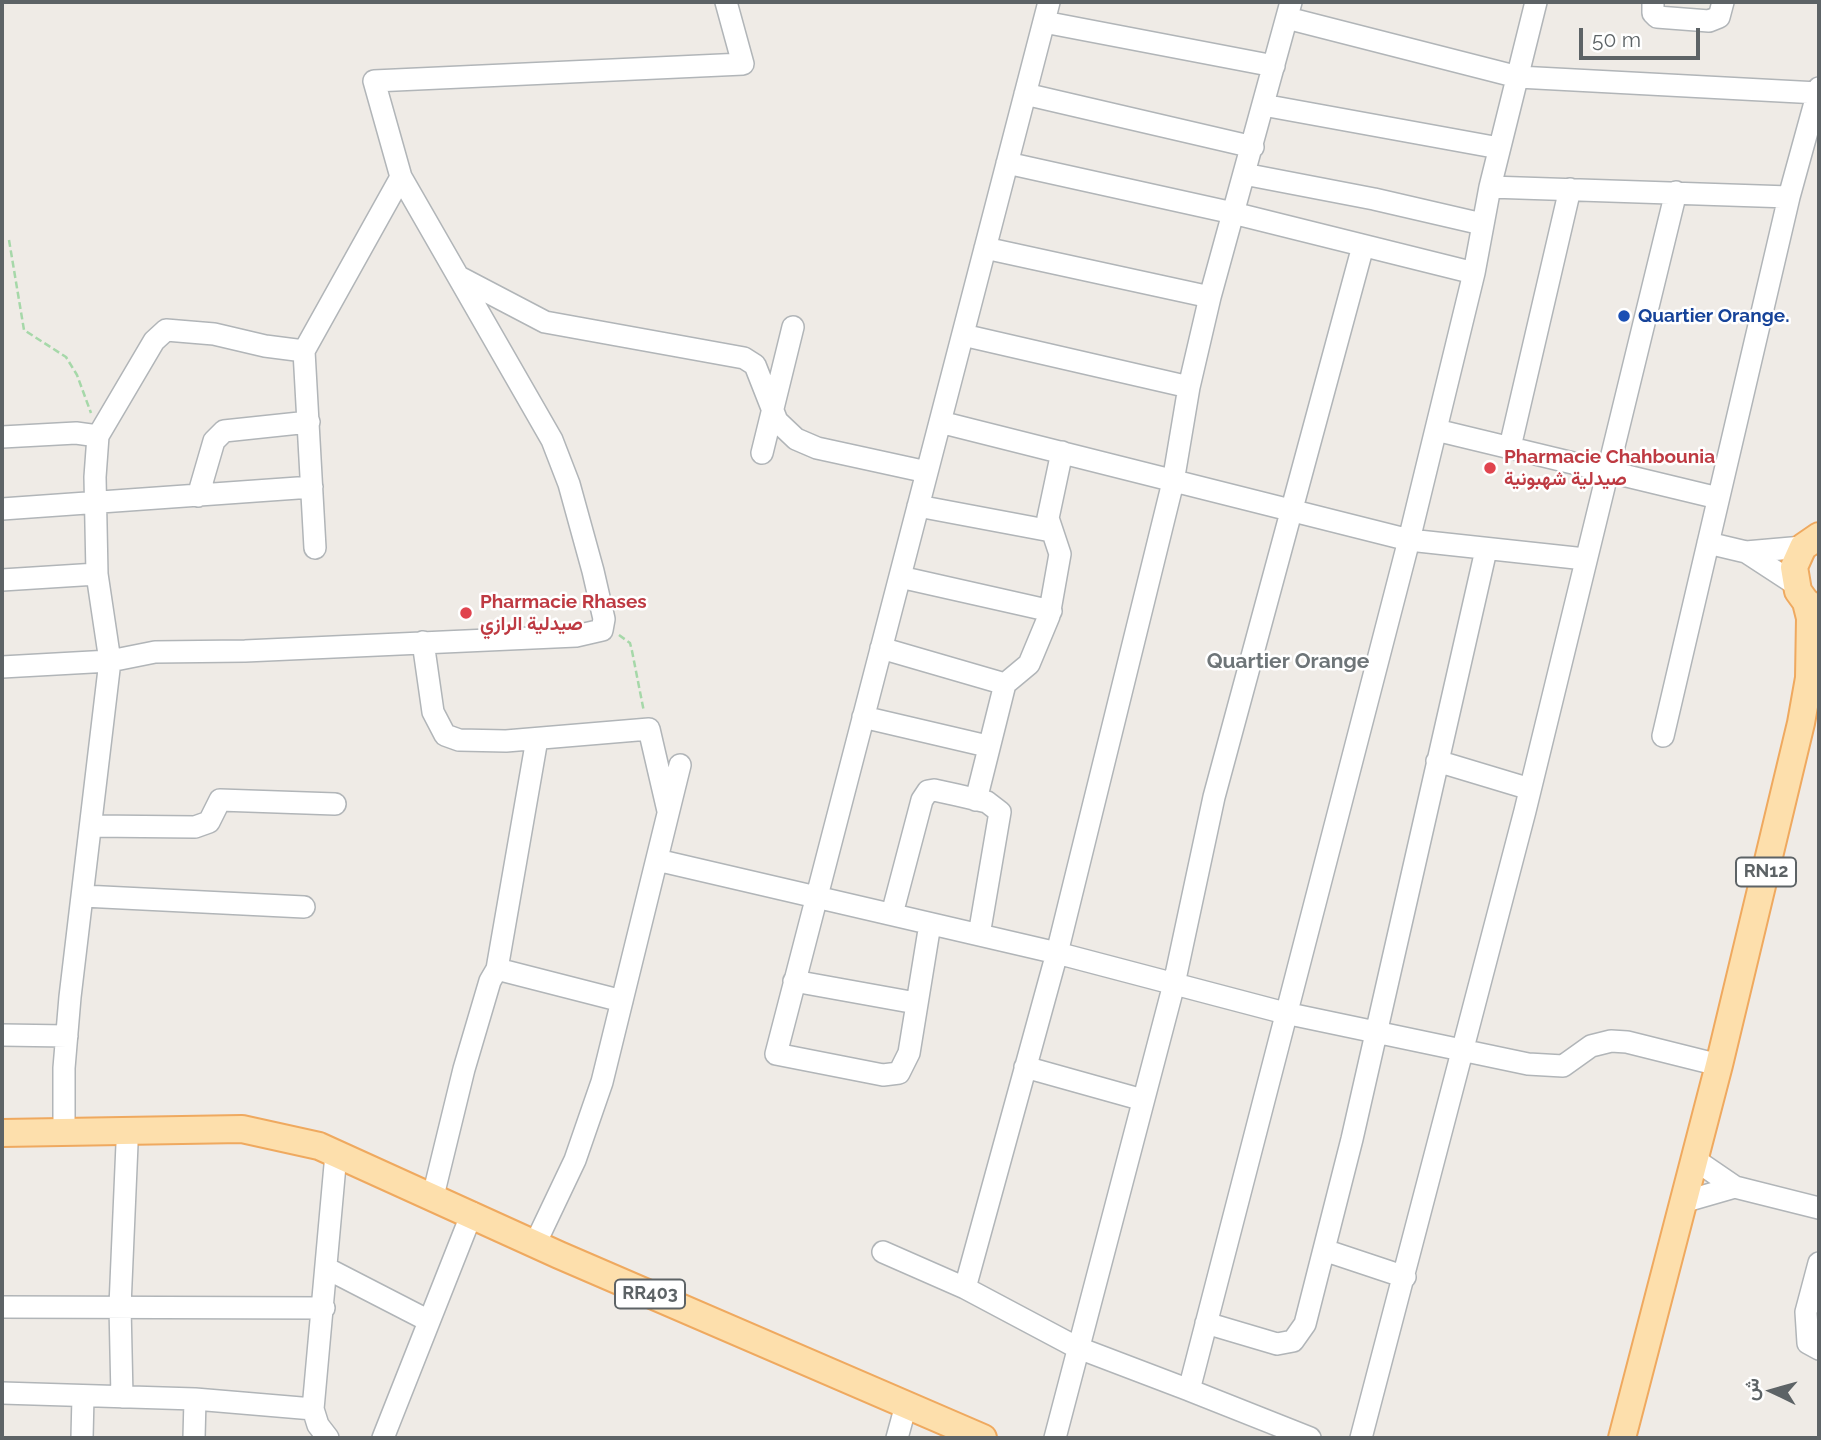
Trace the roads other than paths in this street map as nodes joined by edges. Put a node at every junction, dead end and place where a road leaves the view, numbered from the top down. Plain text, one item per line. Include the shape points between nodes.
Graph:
1 (726, 2) edge
2 (1536, 2) edge
3 (1653, 2) edge
4 (1723, 2) edge
5 (1289, 10) edge
6 (1047, 12) edge
7 (1274, 66) junction
8 (1518, 78) junction
9 (1819, 90) edge
10 (1025, 94) junction
11 (1263, 105) junction
12 (1252, 147) junction
13 (1499, 148) junction
14 (1007, 163) junction
15 (1244, 174) junction
16 (401, 177) junction
17 (1490, 187) junction
18 (1570, 189) junction
19 (1676, 192) junction
20 (1789, 197) junction
21 (1233, 213) junction
22 (1482, 224) junction
23 (1363, 246) junction
24 (985, 248) junction
25 (1474, 273) junction
26 (459, 277) junction
27 (1210, 297) junction
28 (793, 327) dead end
29 (963, 335) junction
30 (304, 351) junction
31 (1189, 387) junction
32 (772, 409) junction
33 (309, 422) junction
34 (940, 422) junction
35 (1436, 430) junction
36 (98, 436) junction
37 (2, 437) edge
38 (1510, 447) junction
39 (1062, 452) junction
40 (762, 453) dead end
41 (1607, 471) junction
42 (927, 472) junction
43 (1173, 482) junction
44 (312, 487) junction
45 (198, 496) junction
46 (1718, 498) junction
47 (95, 504) junction
48 (918, 506) junction
49 (2, 509) edge
50 (1292, 511) junction
51 (1051, 531) junction
52 (1409, 540) junction
53 (1811, 542) edge
54 (1707, 543) junction
55 (315, 548) dead end
56 (1486, 550) junction
57 (1746, 552) junction
58 (1585, 559) junction
59 (97, 575) junction
60 (900, 577) junction
61 (2, 580) edge
62 (1807, 598) edge
63 (1051, 611) junction
64 (423, 642) junction
65 (881, 648) junction
66 (110, 661) junction
67 (2, 667) edge
68 (1814, 668) edge
69 (1005, 684) junction
70 (863, 717) junction
71 (1662, 736) dead end
72 (537, 739) junction
73 (987, 746) junction
74 (1437, 761) junction
75 (680, 765) dead end
76 (1530, 789) junction
77 (976, 800) junction
78 (335, 804) dead end
79 (668, 813) junction
80 (91, 826) junction
81 (657, 860) junction
82 (83, 896) junction
83 (817, 897) junction
84 (304, 907) dead end
85 (891, 914) junction
86 (930, 924) junction
87 (979, 935) junction
88 (1057, 953) junction
89 (497, 969) junction
90 (794, 981) junction
91 (1174, 984) junction
92 (622, 1001) junction
93 (916, 1003) junction
94 (1285, 1013) junction
95 (1376, 1033) junction
96 (2, 1035) edge
97 (66, 1036) junction
98 (1462, 1051) junction
99 (1719, 1065) junction
100 (1025, 1067) junction
101 (1143, 1100) junction
102 (64, 1130) junction
103 (2, 1133) edge
104 (127, 1144) junction
105 (2, 1147) edge
106 (328, 1150) junction
107 (1694, 1159) junction
108 (1735, 1187) junction
109 (433, 1196) junction
110 (1682, 1202) junction
111 (1819, 1208) edge
112 (472, 1213) junction
113 (536, 1242) junction
114 (1324, 1250) junction
115 (883, 1252) dead end
116 (1819, 1263) edge
117 (328, 1269) junction
118 (1405, 1277) junction
119 (965, 1288) junction
120 (120, 1306) junction
121 (2, 1307) edge
122 (324, 1308) junction
123 (429, 1321) junction
124 (1206, 1323) junction
125 (1076, 1347) junction
126 (1819, 1349) edge
127 (1189, 1390) junction
128 (2, 1393) edge
129 (83, 1396) junction
130 (122, 1397) junction
131 (195, 1399) junction
132 (906, 1405) junction
133 (313, 1409) junction
134 (82, 1438) edge
135 (194, 1438) edge
136 (328, 1438) edge
137 (383, 1438) edge
138 (897, 1438) edge
139 (983, 1438) edge
140 (1055, 1438) edge
141 (1310, 1438) edge
142 (1362, 1438) edge
143 (1622, 1438) edge

1 - 16 street via 743,64 374,81
2 - 8 street
3 - 4 street via 1657,18 1709,21 1719,17
5 - 7 street
5 - 8 street
6 - 7 street
6 - 10 street
7 - 11 street
8 - 9 street
8 - 13 street
9 - 20 street
10 - 12 street
10 - 14 street
11 - 12 street
11 - 13 street
12 - 15 street
13 - 17 street
14 - 21 street
14 - 24 street
15 - 21 street
15 - 22 street
16 - 26 street
16 - 30 street
17 - 18 street
17 - 22 street
18 - 19 street
18 - 38 street
19 - 20 street
19 - 41 street
20 - 46 street
21 - 23 street
21 - 27 street
22 - 25 street
23 - 25 street
23 - 50 street
24 - 27 street
24 - 29 street
25 - 35 street
26 - 32 street via 545,321 744,358 755,365
26 - 64 street via 552,440 569,484 604,625 597,633 576,636
27 - 31 street
28 - 32 street
29 - 31 street
29 - 34 street
30 - 33 street
30 - 36 street via 166,330 153,341
31 - 43 street
32 - 40 street
32 - 42 street via 785,430 807,443
33 - 44 street
33 - 45 street via 224,431 214,441
34 - 39 street
34 - 42 street
35 - 38 street
35 - 52 street
36 - 37 street
36 - 47 street
38 - 41 street
39 - 43 street
39 - 51 street via 1050,501
41 - 46 street
41 - 58 street
42 - 48 street
43 - 50 street
43 - 88 street
44 - 45 street
44 - 55 street
45 - 47 street
46 - 54 street
47 - 49 street
47 - 59 street
48 - 51 street
48 - 60 street
50 - 52 street
50 - 91 street via 1214,797
51 - 63 street via 1060,554
52 - 56 street
52 - 94 street
53 - 57 street
53 - 62 main road, RN12 via 1794,567
54 - 57 street
54 - 71 street
56 - 58 street
56 - 74 street
57 - 62 street
58 - 76 street
59 - 61 street
59 - 66 street
60 - 63 street
60 - 65 street
62 - 68 main road, RN12
63 - 69 street via 1029,664
64 - 66 street via 155,652
64 - 72 street via 433,712 444,735 459,740
65 - 69 street
65 - 70 street
66 - 67 street
66 - 80 street
68 - 99 main road, RN12
69 - 73 street
70 - 73 street
70 - 83 street
72 - 79 street via 649,729
72 - 89 street
73 - 77 street
74 - 76 street
74 - 95 street
75 - 79 street
76 - 98 street
77 - 85 street via 934,790 925,795
77 - 87 street via 995,806 1000,813
78 - 80 street via 220,800 209,822 195,827
79 - 81 street
80 - 82 street
81 - 83 street
81 - 92 street
82 - 84 street
82 - 97 street
83 - 85 street
83 - 90 street
85 - 86 street
86 - 87 street
86 - 93 street
87 - 88 street
88 - 91 street
88 - 100 street
89 - 92 street
89 - 109 street via 464,1069
90 - 93 street
90 - 93 street via 776,1054 883,1075 899,1073 904,1066
91 - 94 street
91 - 101 street
92 - 113 street via 602,1082 575,1160
94 - 95 street
94 - 124 street
95 - 98 street
95 - 114 street
96 - 97 street
97 - 102 street
98 - 99 street via 1553,1068 1591,1046 1611,1041
98 - 118 street
99 - 107 main road, RN12
100 - 101 street
100 - 119 street
101 - 125 street
102 - 103 main road, RR403
102 - 106 main road, RR403 via 242,1129
104 - 105 main road, RR403
104 - 106 main road, RR403 via 242,1142
104 - 120 street
106 - 109 main road, RR403
106 - 117 street
107 - 108 street
107 - 110 main road, RN12
108 - 110 street
108 - 111 street
109 - 112 main road, RR403
110 - 143 main road, RN12
112 - 113 main road, RR403
112 - 123 street
113 - 132 main road, RR403
114 - 118 street
114 - 124 street via 1305,1324 1293,1341 1277,1344
115 - 119 street
116 - 126 street via 1806,1312 1808,1343
117 - 122 street
117 - 123 street
118 - 142 street
119 - 125 street
120 - 121 street
120 - 122 street
120 - 130 street
122 - 133 street
123 - 137 street
124 - 127 street
125 - 127 street
125 - 140 street
127 - 141 street
128 - 129 street
129 - 130 street
129 - 134 street
130 - 131 street
131 - 133 street
131 - 135 street
132 - 138 street
132 - 139 main road, RR403
133 - 136 street

